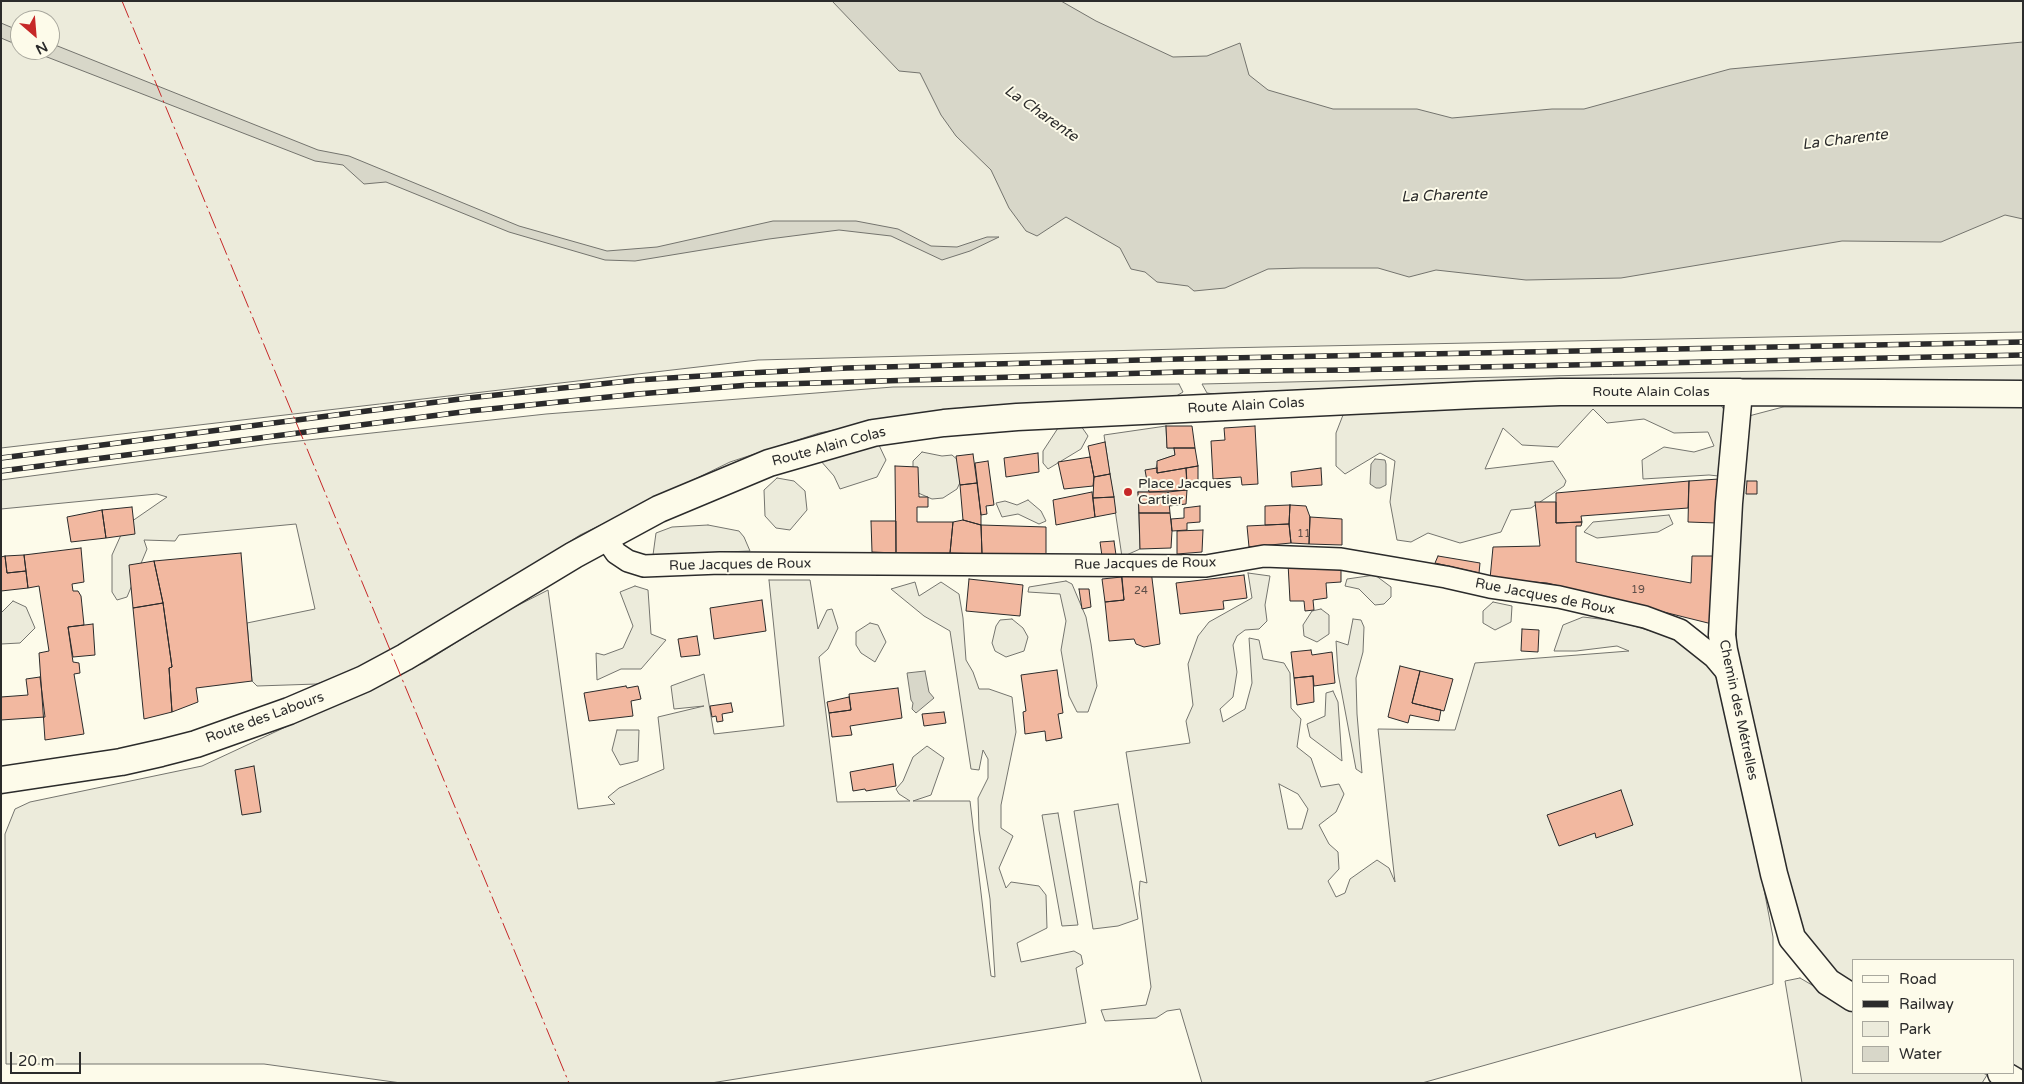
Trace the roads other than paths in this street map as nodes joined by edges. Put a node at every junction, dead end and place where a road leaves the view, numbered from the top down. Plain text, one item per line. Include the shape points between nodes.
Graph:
1 (1739, 392) junction
2 (2023, 394) edge
3 (605, 537) junction
4 (506, 596) joint
5 (1730, 676) junction
6 (1, 780) edge
7 (1852, 997) edge
8 (2003, 1074) edge
9 (2018, 1083) edge

1 - 2 street, Route Alain Colas
1 - 3 street, Route Alain Colas via 1475,395 944,423 874,433 769,463 659,509
1 - 5 street, Chemin des Métrelles via 1722,635
3 - 4 street, Route Alain Colas
3 - 5 street, Rue Jacques de Roux via 616,553 644,566 720,563 1206,566 1264,556 1341,559 1560,597 1645,616 1680,630 1714,657
4 - 6 street, Route des Labours via 364,678 249,726 196,744 121,762
5 - 7 street, Chemin des Métrelles via 1774,874 1792,938 1828,982
8 - 9 street

